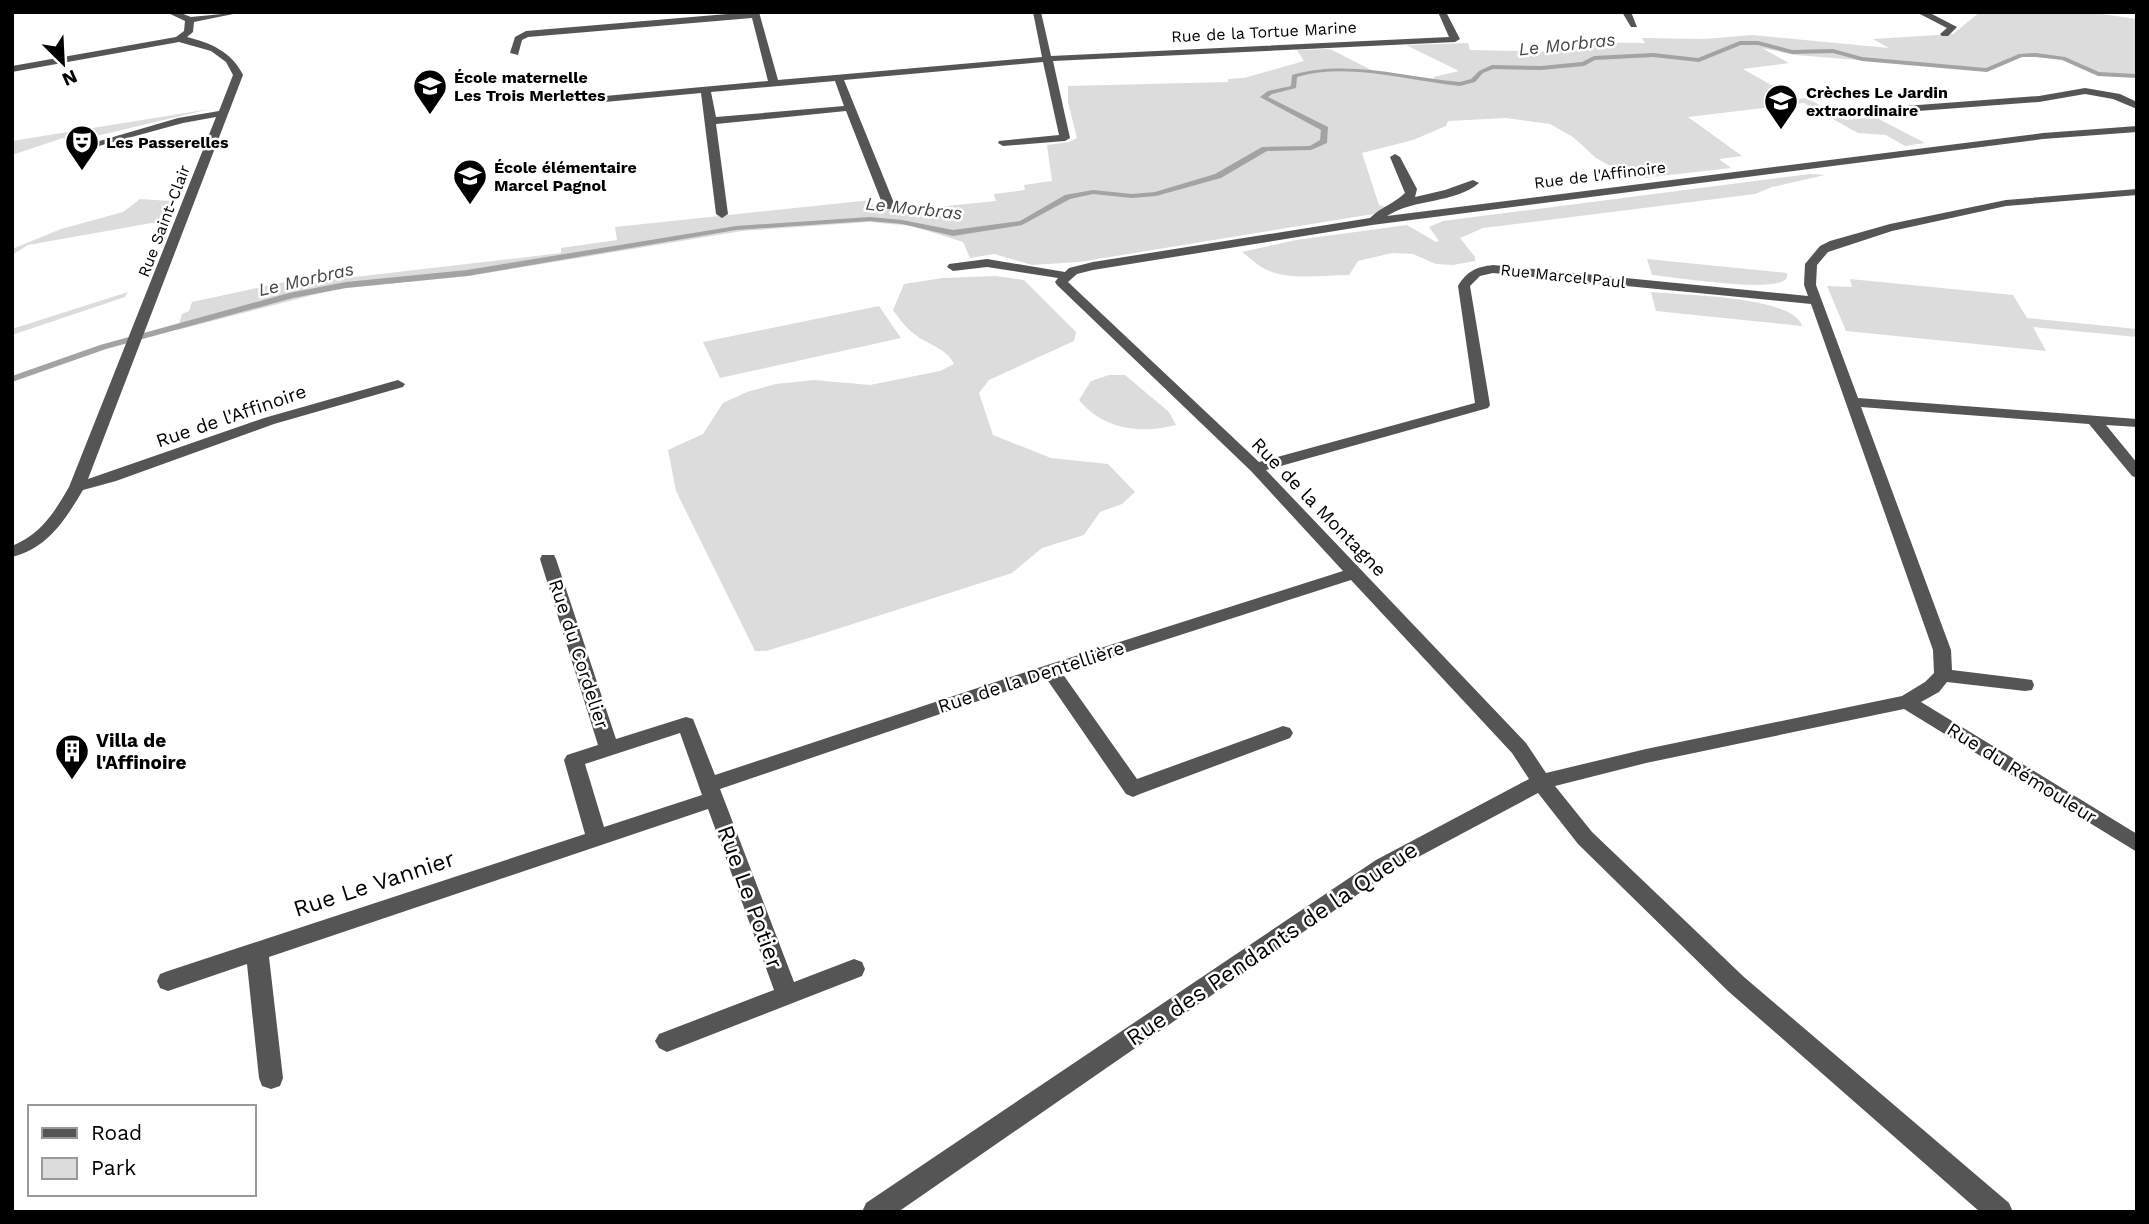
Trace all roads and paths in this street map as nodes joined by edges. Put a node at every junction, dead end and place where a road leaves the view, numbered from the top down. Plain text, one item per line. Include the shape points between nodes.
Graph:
1 (170, 12) edge
2 (239, 12) edge
3 (1037, 12) edge
4 (1443, 12) edge
5 (1626, 12) edge
6 (1920, 12) edge
7 (756, 14) edge
8 (190, 20) junction
9 (1634, 25) dead end
10 (1945, 34) dead end
11 (179, 39) junction
12 (515, 53) dead end
13 (1045, 59) junction
14 (12, 69) edge
15 (839, 79) junction
16 (774, 85) junction
17 (706, 91) junction
18 (606, 99) dead end
19 (2137, 106) edge
20 (850, 108) junction
21 (1905, 109) dead end
22 (223, 113) junction
23 (711, 121) junction
24 (2137, 129) edge
25 (1003, 143) dead end
26 (84, 147) dead end
27 (1395, 157) dead end
28 (1473, 183) dead end
29 (2137, 192) edge
30 (1404, 201) junction
31 (890, 208) dead end
32 (722, 214) dead end
33 (1372, 221) junction
34 (953, 267) dead end
35 (1068, 275) junction
36 (1815, 301) junction
37 (398, 384) dead end
38 (1854, 402) junction
39 (2094, 420) junction
40 (2137, 423) edge
41 (1256, 468) junction
42 (2137, 474) edge
43 (77, 487) junction
44 (12, 552) edge
45 (548, 559) dead end
46 (1355, 573) junction
47 (1050, 670) junction
48 (1943, 675) junction
49 (2025, 685) dead end
50 (1907, 702) junction
51 (1283, 733) dead end
52 (609, 749) junction
53 (1541, 782) junction
54 (711, 792) junction
55 (597, 838) junction
56 (2137, 844) edge
57 (257, 951) junction
58 (854, 969) dead end
59 (169, 981) dead end
60 (787, 995) junction
61 (667, 1041) dead end
62 (271, 1078) dead end
63 (875, 1212) edge
64 (2000, 1212) edge

1 - 8 street
2 - 8 street
3 - 13 street
4 - 13 street, Rue de la Tortue Marine via 1455,39
5 - 9 street
6 - 10 street via 1954,27
7 - 12 street via 526,34 518,39
7 - 16 street
8 - 11 street via 188,32
11 - 14 street
11 - 22 street, Rue Saint-Clair via 205,44 236,68 238,75
13 - 15 street
13 - 25 street via 1065,138
15 - 16 street
15 - 20 street
16 - 17 street
17 - 18 street
17 - 23 street
19 - 21 street via 2116,96 2085,91
20 - 23 street
20 - 31 street
22 - 26 street
22 - 43 street, Rue Saint-Clair
23 - 32 street
24 - 33 street, Rue de l'Affinoire via 2043,136
27 - 30 street via 1411,189
28 - 30 street
29 - 36 street via 2006,203 1847,238 1824,249 1811,264
30 - 33 street
33 - 35 street, Rue de l'Affinoire via 1104,264
34 - 35 street, Rue de l'Affinoire via 986,263
35 - 41 street, Rue de la Montagne via 1063,286
36 - 38 street
36 - 41 street, Rue Marcel Paul via 1478,271 1464,286 1483,405
37 - 43 street, Rue de l'Affinoire via 269,421
38 - 39 street
38 - 48 street via 1942,650
39 - 40 street
39 - 42 street
41 - 46 street, Rue de la Montagne
43 - 44 street, Rue Saint-Clair via 50,531
45 - 52 street, Rue du Cordelier
46 - 47 street, Rue de la Dentellière
46 - 53 street, Rue de la Montagne via 1519,748
47 - 51 street via 1133,789
47 - 54 street, Rue de la Dentellière
48 - 49 street
48 - 50 street
50 - 53 street, Rue des Pendants de la Queue
50 - 56 street, Rue du Rémouleur
52 - 54 street, Rue Le Potier via 686,724
52 - 55 street via 574,760
53 - 63 street, Rue des Pendants de la Queue via 1382,866
53 - 64 street, Rue de la Montagne via 1585,838 1736,984
54 - 55 street, Rue de la Dentellière
54 - 60 street, Rue Le Potier
55 - 57 street, Rue Le Vannier
57 - 59 street, Rue Le Vannier
57 - 62 street
58 - 60 street
60 - 61 street

